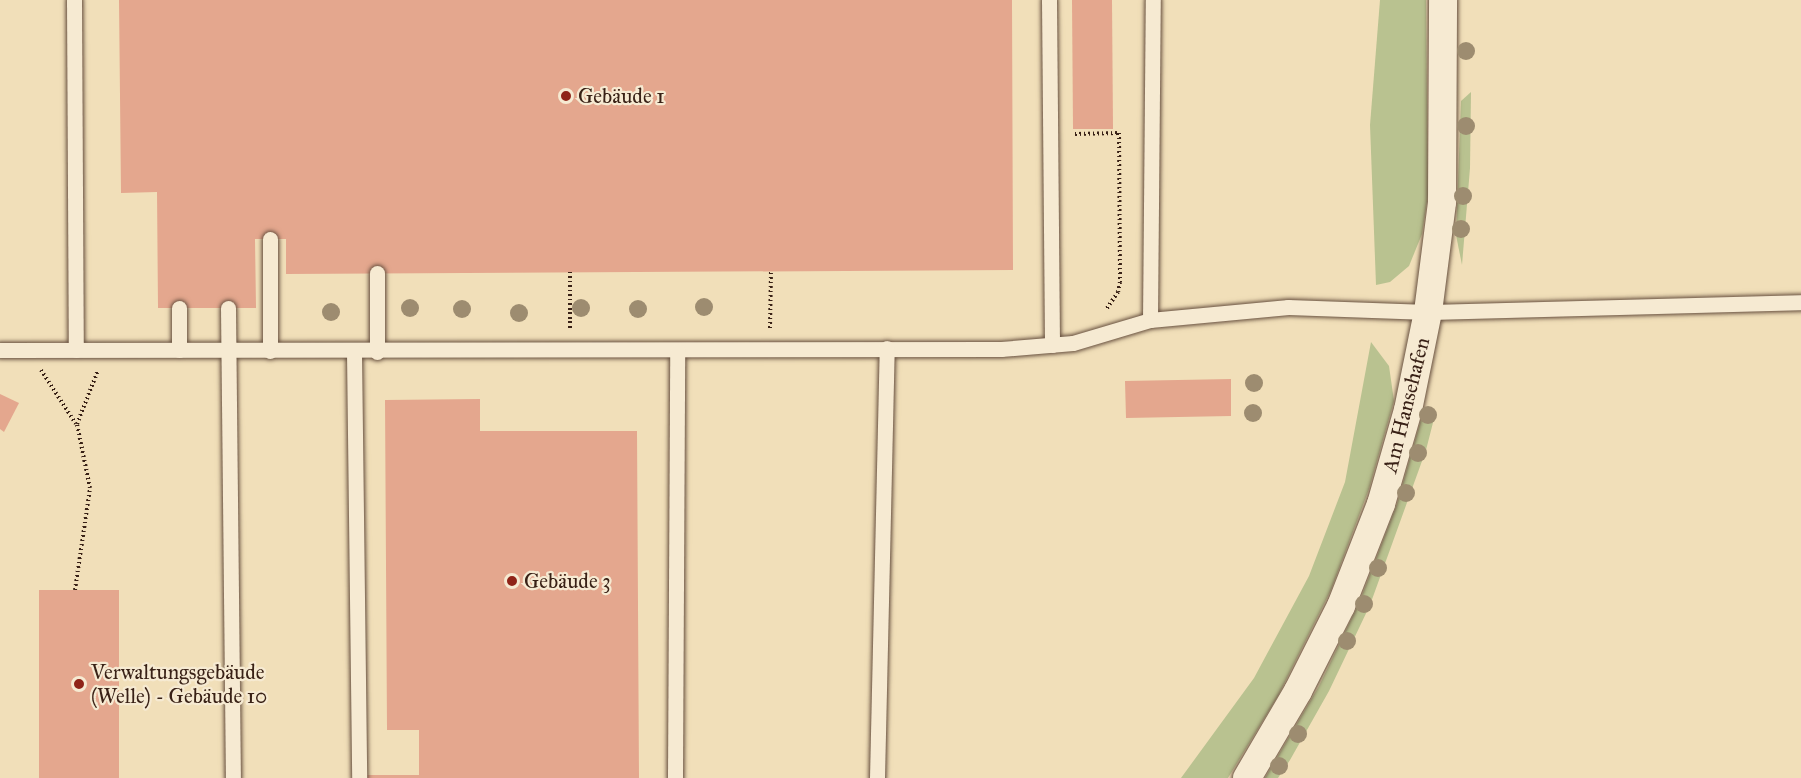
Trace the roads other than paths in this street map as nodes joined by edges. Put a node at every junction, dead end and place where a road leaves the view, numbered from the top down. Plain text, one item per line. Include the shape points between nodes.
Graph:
1 (74, 0) edge
2 (1049, 0) edge
3 (1153, 0) edge
4 (1443, 0) edge
5 (270, 239) dead end
6 (377, 273) dead end
7 (1801, 302) edge
8 (179, 308) dead end
9 (228, 308) dead end
10 (1428, 312) junction
11 (1150, 320) junction
12 (1052, 345) junction
13 (887, 348) junction
14 (0, 350) edge
15 (76, 350) junction
16 (179, 350) junction
17 (228, 350) junction
18 (270, 351) junction
19 (677, 351) junction
20 (354, 352) junction
21 (377, 352) junction
22 (233, 778) edge
23 (359, 778) edge
24 (675, 778) edge
25 (877, 778) edge
26 (1247, 778) edge

1 - 15 lane
2 - 12 lane
3 - 11 lane
4 - 10 street, Am Hansehafen via 1443,179
5 - 18 lane
6 - 21 lane
7 - 10 lane
8 - 16 lane
9 - 17 lane
10 - 11 lane via 1288,307
10 - 26 street, Am Hansehafen via 1399,444 1359,563 1321,649
11 - 12 lane via 1094,339
12 - 13 lane
13 - 19 lane
13 - 25 lane
14 - 15 lane
15 - 16 lane
16 - 17 lane
17 - 18 lane
17 - 22 lane
18 - 20 lane
19 - 21 lane
19 - 24 lane
20 - 21 lane
20 - 23 lane

